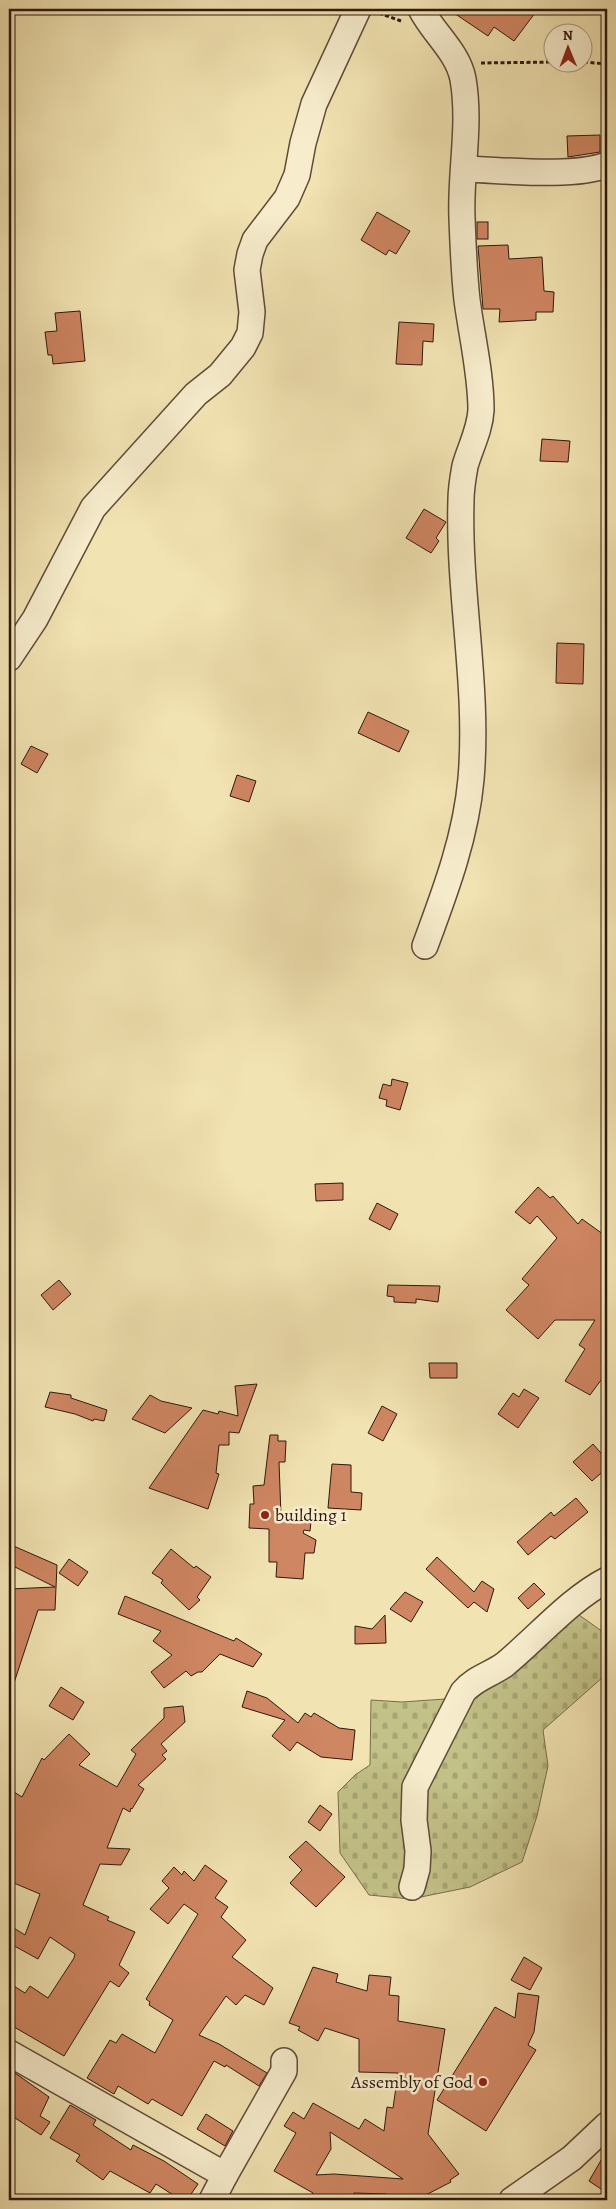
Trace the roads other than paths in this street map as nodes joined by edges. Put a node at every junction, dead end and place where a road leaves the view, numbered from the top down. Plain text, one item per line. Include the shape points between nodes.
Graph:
1 (358, 9) edge
2 (421, 9) edge
3 (607, 165) edge
4 (464, 169) junction
5 (9, 658) edge
6 (425, 946) dead end
7 (607, 1580) edge
8 (412, 1887) dead end
9 (9, 2053) edge
10 (284, 2061) dead end
11 (607, 2125) edge
12 (225, 2176) junction
13 (212, 2200) edge
14 (512, 2200) edge

1 - 5 street via 314,104 297,175 287,198 256,240 250,254 247,270 252,312 250,333 243,348 220,375 196,394 93,508 35,619
2 - 4 street via 458,63 466,105
3 - 4 street via 592,170 564,171
4 - 6 street via 465,270 481,413 465,466 461,494 471,770 464,822 450,876
7 - 8 street via 564,1611 499,1668 471,1683 463,1692 415,1787 414,1820 418,1851
9 - 12 street
10 - 12 street via 284,2071
11 - 14 street via 572,2158
12 - 13 street

